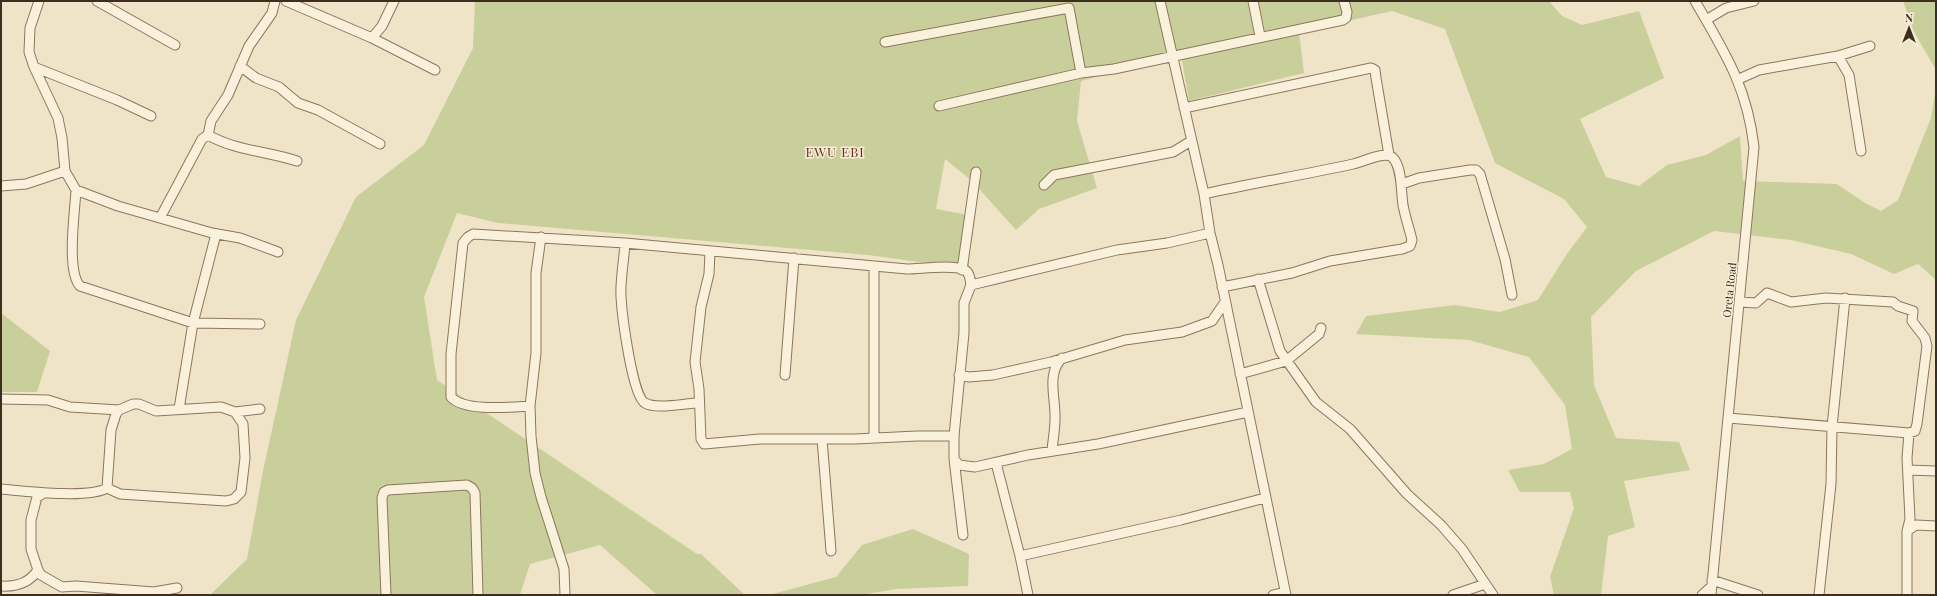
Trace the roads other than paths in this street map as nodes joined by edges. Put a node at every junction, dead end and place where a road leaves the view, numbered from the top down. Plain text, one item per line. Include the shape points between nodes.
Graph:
1 (39, 1) edge
2 (97, 1) edge
3 (275, 1) edge
4 (287, 1) edge
5 (394, 1) edge
6 (1160, 1) edge
7 (1253, 1) edge
8 (1344, 1) edge
9 (1694, 1) edge
10 (1754, 1) edge
11 (1068, 4) edge
12 (1706, 20) junction
13 (1260, 36) junction
14 (372, 38) junction
15 (885, 42) dead end
16 (175, 45) dead end
17 (1870, 46) dead end
18 (1172, 56) junction
19 (1838, 56) junction
20 (240, 66) junction
21 (34, 68) junction
22 (435, 70) dead end
23 (1081, 73) junction
24 (1738, 79) junction
25 (939, 106) dead end
26 (1184, 108) junction
27 (152, 116) dead end
28 (208, 135) junction
29 (1191, 141) junction
30 (380, 144) dead end
31 (1861, 151) dead end
32 (1389, 155) junction
33 (297, 161) dead end
34 (1397, 168) junction
35 (65, 171) junction
36 (976, 172) dead end
37 (1419, 178) junction
38 (1402, 184) junction
39 (1044, 185) dead end
40 (1, 186) edge
41 (76, 190) junction
42 (1204, 194) junction
43 (160, 218) junction
44 (1210, 233) junction
45 (216, 234) junction
46 (541, 237) junction
47 (625, 243) junction
48 (710, 251) junction
49 (278, 252) dead end
50 (794, 258) junction
51 (874, 266) junction
52 (962, 270) junction
53 (1258, 279) junction
54 (971, 285) junction
55 (1222, 287) junction
56 (1512, 295) dead end
57 (1845, 298) junction
58 (1225, 302) junction
59 (1740, 302) junction
60 (1212, 321) junction
61 (1228, 322) junction
62 (192, 323) junction
63 (260, 324) dead end
64 (1321, 328) dead end
65 (1063, 357) junction
66 (1286, 361) junction
67 (1240, 374) junction
68 (785, 375) dead end
69 (959, 375) junction
70 (1, 400) edge
71 (699, 403) junction
72 (530, 406) junction
73 (179, 409) junction
74 (260, 409) dead end
75 (119, 410) junction
76 (235, 412) junction
77 (1248, 412) junction
78 (1728, 418) junction
79 (1832, 427) junction
80 (1909, 433) junction
81 (954, 436) junction
82 (874, 438) junction
83 (822, 439) junction
84 (1052, 450) junction
85 (954, 459) junction
86 (996, 463) junction
87 (1908, 470) junction
88 (1936, 471) edge
89 (107, 488) junction
90 (1, 489) edge
91 (44, 493) junction
92 (1265, 498) junction
93 (1913, 522) junction
94 (1936, 526) edge
95 (963, 535) dead end
96 (831, 551) dead end
97 (1020, 556) junction
98 (38, 570) junction
99 (1485, 584) junction
100 (1, 586) edge
101 (1712, 587) edge
102 (177, 588) dead end
103 (69, 591) edge
104 (1286, 594) edge
105 (386, 595) edge
106 (478, 595) edge
107 (566, 595) edge
108 (1028, 595) edge
109 (1274, 595) edge
110 (1453, 595) edge
111 (1493, 595) edge
112 (1702, 595) edge
113 (1758, 595) edge
114 (1819, 595) edge
115 (1907, 595) edge

1 - 21 street via 28,41
2 - 16 street
3 - 20 street via 272,14 249,46
4 - 14 street
5 - 14 street via 382,26
6 - 18 street
7 - 13 street
8 - 13 street via 1347,12 1343,20
9 - 12 street, Oreta Road
10 - 12 street via 1726,8
11 - 15 street
11 - 23 street
12 - 24 street, Oreta Road
13 - 18 street
14 - 22 street
17 - 19 street
18 - 23 street via 1114,69
18 - 26 street
19 - 24 street via 1759,70
19 - 31 street via 1849,75
20 - 28 street via 228,95 211,121
20 - 30 street via 256,78 279,87 298,104 318,110
21 - 27 street
21 - 35 street via 58,118
23 - 25 street
24 - 59 street, Oreta Road via 1752,123 1754,147
26 - 29 street
26 - 32 street via 1371,68 1375,70
28 - 33 street via 234,147
28 - 43 street via 202,139
29 - 39 street via 1173,152 1054,176
29 - 42 street
32 - 34 street via 1394,159
32 - 42 street via 1379,155 1366,161
34 - 37 street via 1404,174
34 - 38 street
35 - 40 street via 26,184
35 - 41 street
36 - 52 street
37 - 38 street
37 - 56 street via 1470,170 1476,170 1480,174 1505,259
38 - 53 street via 1403,204 1412,240 1410,246 1330,261 1292,273
41 - 43 street
41 - 62 street via 72,261 75,280 80,286
42 - 44 street
43 - 45 street
44 - 54 street via 1168,243 1117,250
44 - 55 street
45 - 49 street via 240,238
45 - 62 street
46 - 47 street
46 - 72 street via 536,273 536,353
46 - 72 street via 473,234 463,243 451,354 451,397 455,402 505,408
47 - 48 street
47 - 71 street via 621,296 637,393 644,403 657,406
48 - 50 street
48 - 71 street via 709,274 701,307 694,362
50 - 51 street
50 - 68 street
51 - 52 street
51 - 82 street
52 - 54 street via 968,274
53 - 55 street
53 - 66 street via 1275,339
54 - 69 street via 964,303 964,333
55 - 58 street
57 - 59 street via 1791,302 1767,292 1756,303
57 - 79 street
57 - 80 street via 1892,302 1913,311 1912,321 1925,338 1927,346 1917,424 1915,431
58 - 60 street
58 - 61 street
59 - 78 street, Oreta Road
60 - 61 street
60 - 65 street via 1182,332 1125,340
61 - 67 street
62 - 63 street
62 - 73 street
64 - 66 street via 1319,334
65 - 69 street via 993,375
65 - 84 street via 1055,367 1054,374 1055,417
66 - 67 street
66 - 99 street via 1316,402 1350,429 1407,494 1441,525 1462,549
67 - 77 street
69 - 81 street
70 - 75 street via 48,400 70,407
71 - 83 street via 701,439 704,444 760,439
72 - 107 street via 535,473 564,569
73 - 75 street via 156,411 133,404
73 - 76 street via 221,407
74 - 76 street
75 - 89 street via 111,430
76 - 89 street via 243,424 245,458 241,492 234,499 226,501 120,494
77 - 84 street via 1098,444
77 - 92 street
78 - 79 street
78 - 101 street, Oreta Road
79 - 80 street
79 - 114 street via 1831,484
80 - 87 street
81 - 82 street
81 - 85 street
82 - 83 street
83 - 96 street
84 - 86 street
85 - 86 street via 959,465 975,467
85 - 95 street
86 - 97 street
87 - 88 street
87 - 93 street
89 - 91 street via 97,492
90 - 91 street
91 - 98 street via 37,497 31,520 31,549
92 - 97 street via 1181,520
92 - 104 street
93 - 94 street
93 - 115 street via 1907,531
97 - 108 street
98 - 100 street via 23,584
98 - 103 street via 41,575
99 - 110 street
99 - 111 street
101 - 112 street
101 - 113 street
102 - 103 street via 154,592 76,586
104 - 109 street
105 - 106 street via 382,498 384,492 467,485 474,493

